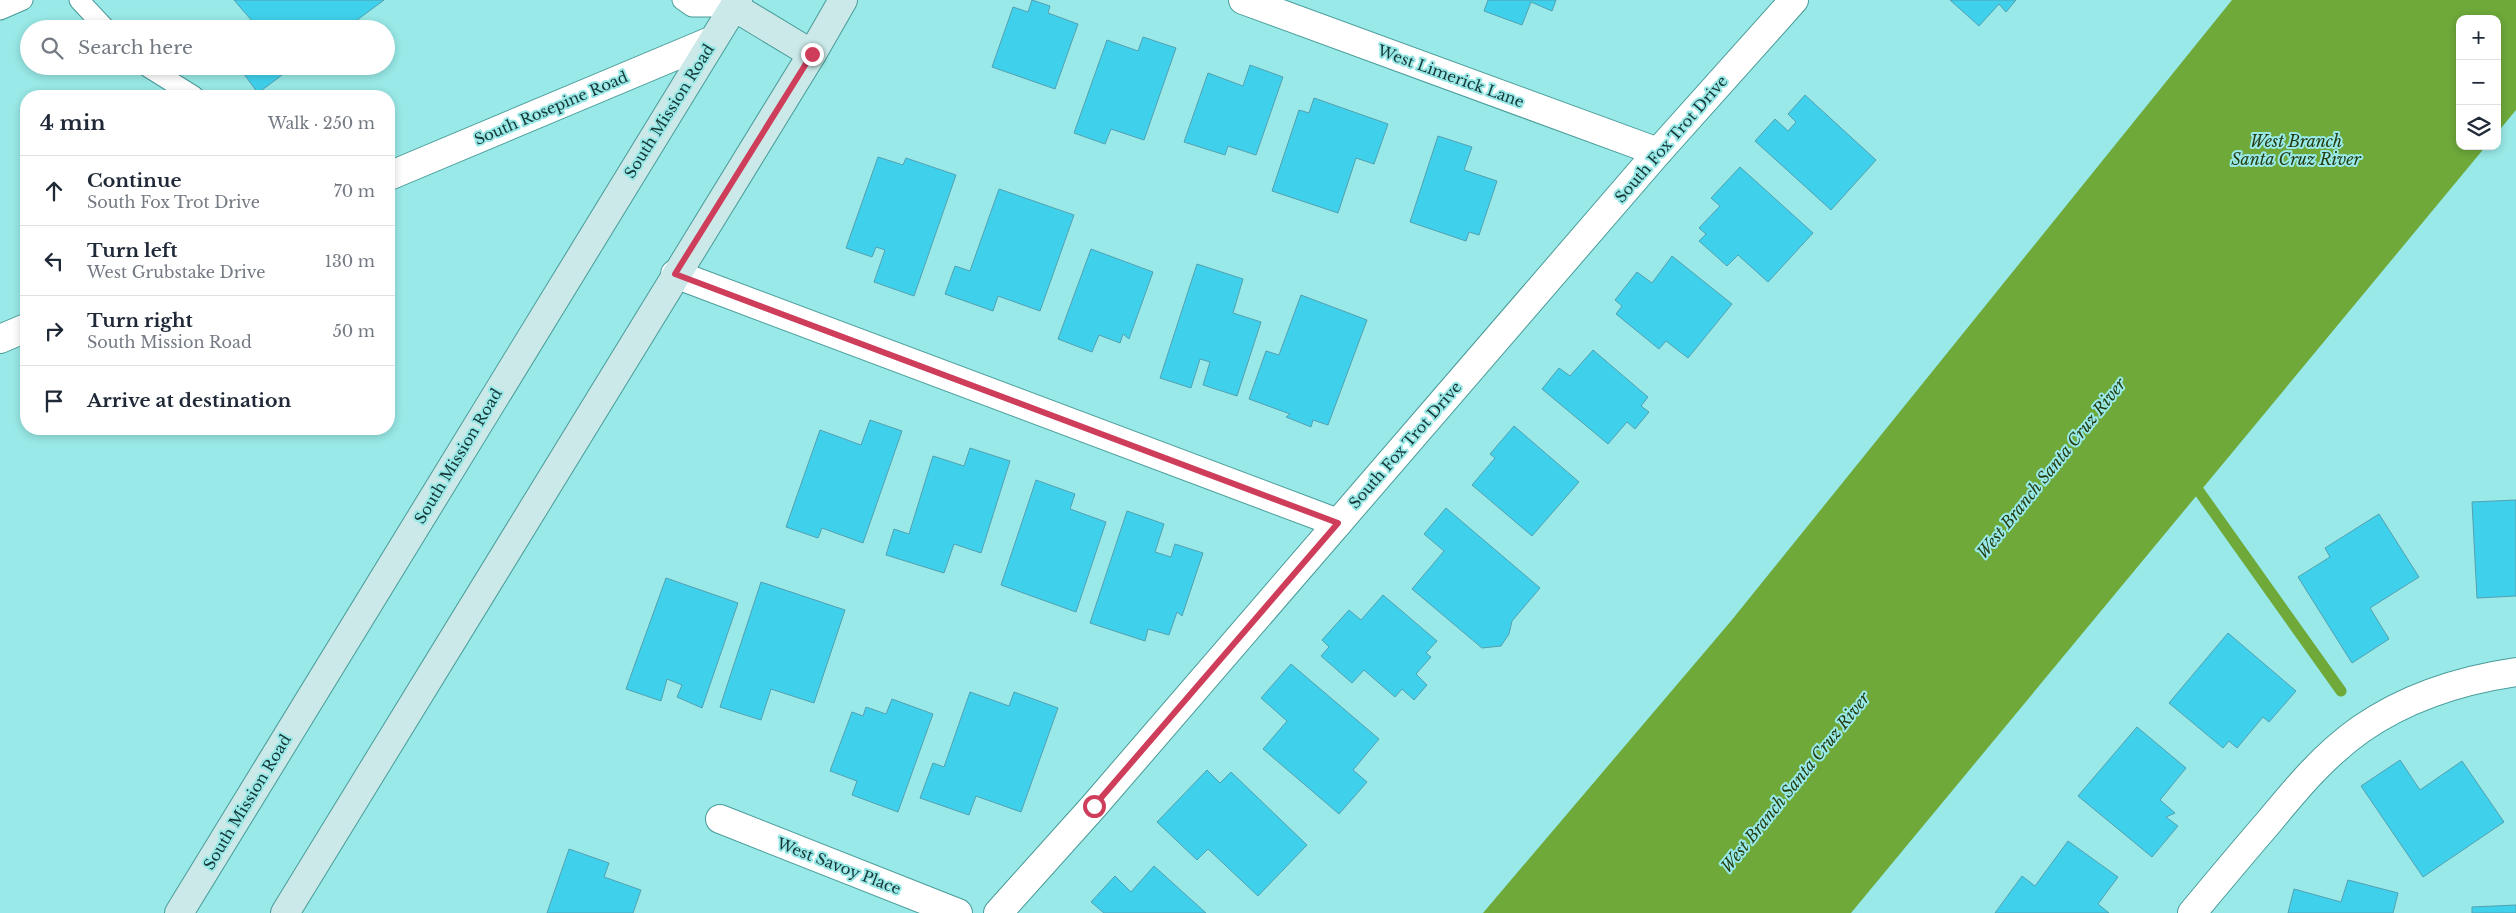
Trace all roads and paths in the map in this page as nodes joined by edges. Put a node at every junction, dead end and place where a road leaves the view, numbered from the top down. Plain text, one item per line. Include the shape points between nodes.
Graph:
1 (23, 0) edge
2 (79, 0) edge
3 (682, 0) edge
4 (842, 0) edge
5 (1243, 0) edge
6 (1794, 0) edge
7 (735, 2) edge
8 (0, 10) edge
9 (98, 20) edge
10 (713, 40) junction
11 (812, 54) junction
12 (160, 75) edge
13 (184, 90) edge
14 (1658, 152) junction
15 (395, 173) edge
16 (675, 274) junction
17 (20, 331) edge
18 (0, 339) edge
19 (1338, 523) junction
20 (2516, 672) edge
21 (720, 819) dead end
22 (179, 913) edge
23 (285, 913) edge
24 (958, 913) edge
25 (998, 913) edge
26 (2192, 913) edge

1 - 8 lane
2 - 9 lane
3 - 7 lane via 692,7
4 - 11 main road
5 - 14 street, West Limerick Lane
6 - 14 street, South Fox Trot Drive
7 - 10 main road, South Mission Road
7 - 11 main road
10 - 15 street, South Rosepine Road
10 - 22 main road, South Mission Road
11 - 16 main road
12 - 13 lane
14 - 19 street, South Fox Trot Drive
16 - 19 street
16 - 23 main road
17 - 18 street
19 - 25 street, South Fox Trot Drive
20 - 26 street via 2441,688 2402,705 2361,729 2326,757 2297,788
21 - 24 street, West Savoy Place

